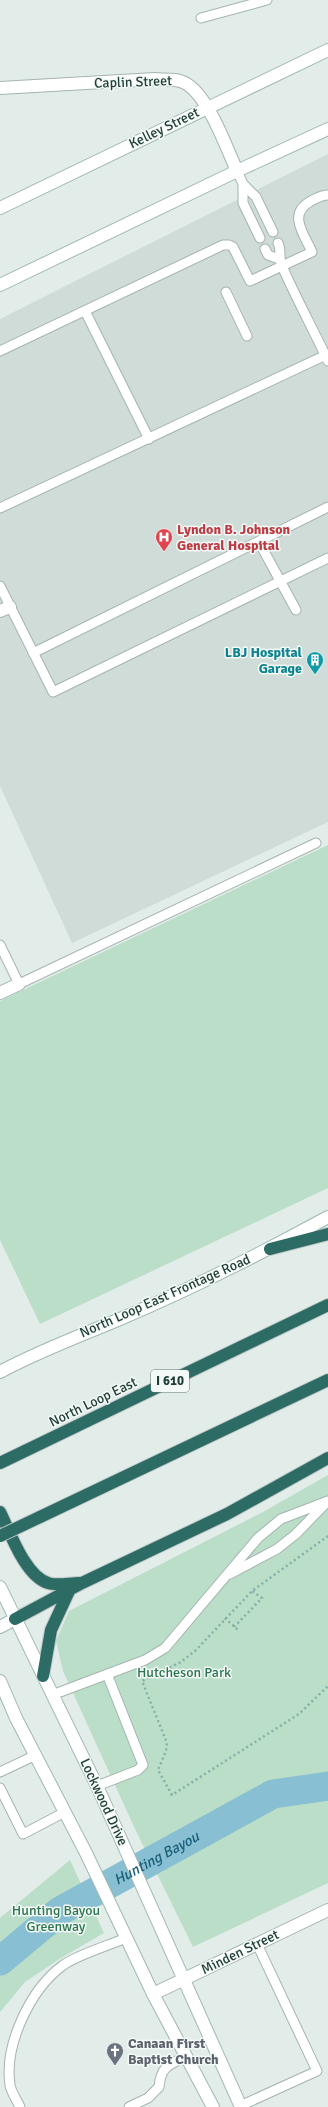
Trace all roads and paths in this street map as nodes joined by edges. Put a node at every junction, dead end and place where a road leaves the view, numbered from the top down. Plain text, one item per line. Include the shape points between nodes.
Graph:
1 (267, 0) edge
2 (201, 18) dead end
3 (328, 50) edge
4 (0, 88) edge
5 (208, 107) junction
6 (328, 129) edge
7 (237, 171) junction
8 (243, 184) junction
9 (328, 195) edge
10 (0, 208) edge
11 (273, 232) dead end
12 (260, 238) dead end
13 (278, 243) dead end
14 (265, 249) dead end
15 (280, 262) junction
16 (0, 285) edge
17 (226, 292) dead end
18 (85, 311) junction
19 (247, 336) dead end
20 (0, 351) edge
21 (327, 357) edge
22 (149, 439) junction
23 (328, 507) edge
24 (0, 508) edge
25 (259, 542) junction
26 (327, 561) edge
27 (280, 580) junction
28 (0, 586) edge
29 (5, 609) edge
30 (296, 610) dead end
31 (33, 654) junction
32 (316, 843) dead end
33 (0, 945) edge
34 (19, 984) junction
35 (0, 993) edge
36 (328, 1217) edge
37 (328, 1234) edge
38 (270, 1249) junction
39 (328, 1305) edge
40 (0, 1372) edge
41 (328, 1380) edge
42 (328, 1458) edge
43 (0, 1463) edge
44 (328, 1501) edge
45 (0, 1512) edge
46 (0, 1536) edge
47 (328, 1536) edge
48 (229, 1575) junction
49 (82, 1583) junction
50 (0, 1587) edge
51 (70, 1589) junction
52 (252, 1591) junction
53 (225, 1618) junction
54 (15, 1619) junction
55 (234, 1627) junction
56 (0, 1628) edge
57 (238, 1630) dead end
58 (108, 1674) junction
59 (43, 1676) junction
60 (0, 1681) edge
61 (328, 1686) edge
62 (52, 1695) junction
63 (36, 1755) junction
64 (0, 1771) edge
65 (97, 1786) junction
66 (0, 1788) edge
67 (65, 1812) junction
68 (328, 1910) edge
69 (126, 1938) junction
70 (258, 1944) junction
71 (184, 1979) junction
72 (153, 1994) junction
73 (186, 2056) junction
74 (20, 2107) edge
75 (129, 2107) edge
76 (212, 2107) edge
77 (240, 2107) edge

1 - 2 lane
3 - 5 main road, Kelley Street
4 - 5 main road, Caplin Street via 181,81 198,92
5 - 7 main road, Caplin Street
5 - 10 main road, Kelley Street
6 - 7 main road
7 - 8 lane
7 - 16 main road
8 - 11 lane via 256,197
8 - 12 lane via 243,203
9 - 15 lane via 304,205 299,212 298,221 312,252
13 - 15 lane via 281,249
14 - 15 lane via 268,255
15 - 18 lane via 250,281 233,247 223,245
15 - 21 lane via 302,311
17 - 19 lane
18 - 20 lane
18 - 22 lane
21 - 22 lane
22 - 24 lane
23 - 25 lane
25 - 27 lane
25 - 31 lane
26 - 27 lane
27 - 30 lane
27 - 31 lane via 53,692
28 - 29 lane
29 - 31 lane
32 - 34 lane
33 - 34 lane
34 - 35 main road
36 - 38 main road, North Loop East Frontage Road
37 - 38 highway
38 - 40 main road, North Loop East Frontage Road
39 - 43 highway, North Loop East / I 610
41 - 46 highway, bridge
42 - 49 highway via 227,1514
44 - 48 lane via 277,1550
44 - 48 lane via 282,1519 248,1548
45 - 49 highway via 27,1565 40,1579 49,1584
47 - 52 path
48 - 58 lane via 165,1648 145,1660
49 - 51 highway
50 - 54 main road, Lockwood Drive
51 - 54 highway
51 - 59 highway via 51,1630
52 - 53 path
52 - 55 path via 262,1598
53 - 55 path
53 - 61 path via 196,1650 181,1662 142,1681 167,1744 158,1770 172,1795 299,1714
54 - 56 main road
54 - 59 main road, Lockwood Drive
55 - 57 path
58 - 62 lane
58 - 65 lane via 142,1765 138,1770
59 - 62 main road, Lockwood Drive
60 - 63 main road
62 - 65 main road, Lockwood Drive
63 - 64 lane
63 - 67 main road
65 - 71 main road, Lockwood Drive
66 - 67 lane via 23,1834
67 - 69 main road
68 - 70 main road, Minden Street
69 - 72 main road
69 - 74 lane via 63,1965 52,1974 33,1998 21,2022 10,2055 10,2086
70 - 71 main road, Minden Street
70 - 77 lane via 316,2071
71 - 72 main road, Minden Street
71 - 77 main road, Lockwood Drive
72 - 73 main road
73 - 75 lane via 160,2074 159,2087 148,2098
73 - 76 main road

